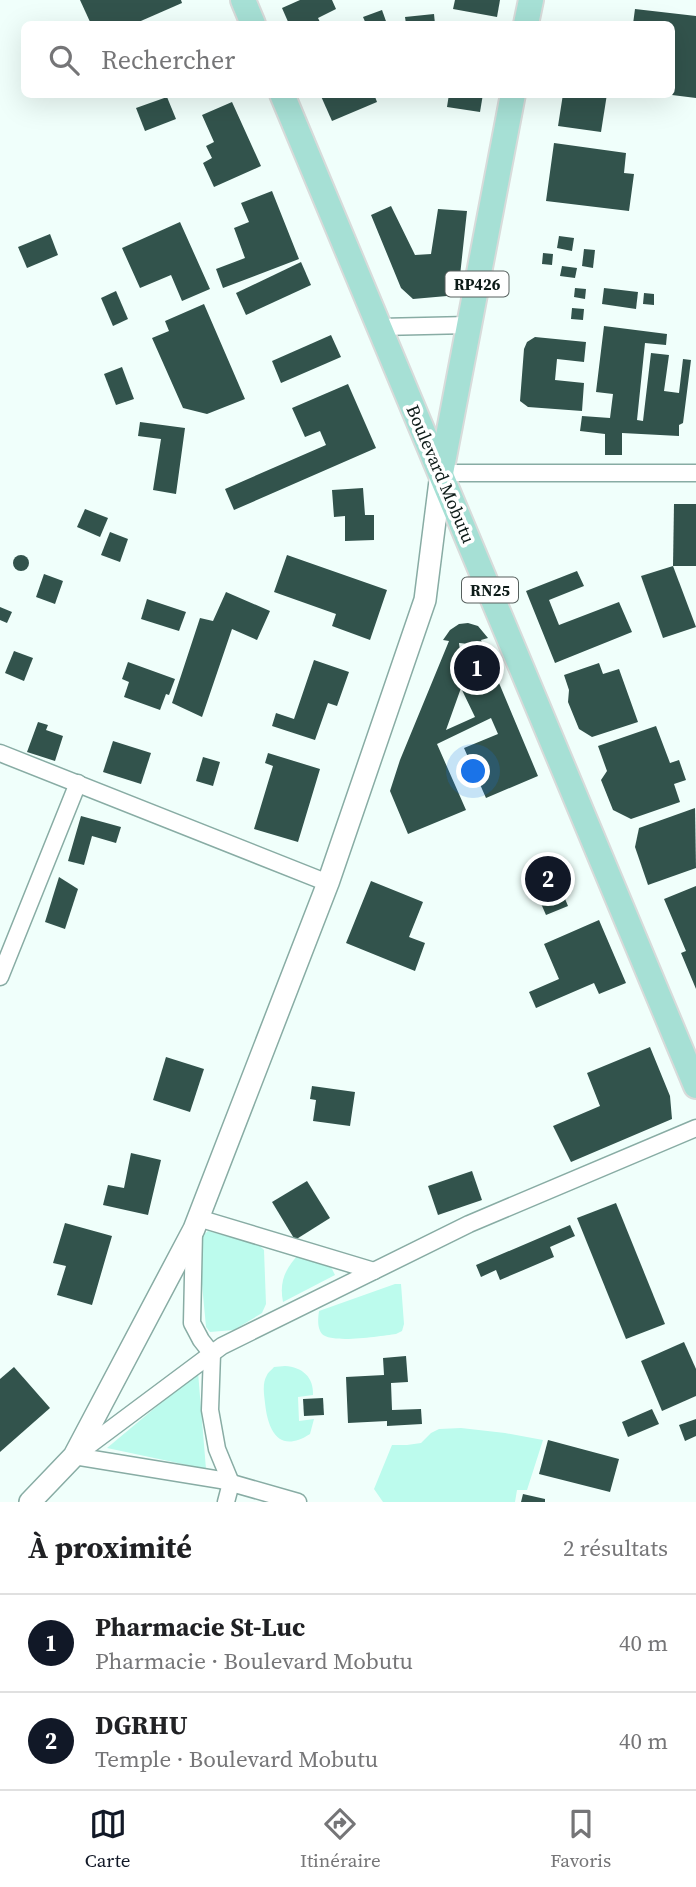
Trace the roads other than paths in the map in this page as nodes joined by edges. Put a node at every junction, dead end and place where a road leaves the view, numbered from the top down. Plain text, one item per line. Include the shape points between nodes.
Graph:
1 (243, 0) edge
2 (531, 0) edge
3 (252, 21) edge
4 (527, 21) edge
5 (284, 98) edge
6 (512, 98) edge
7 (469, 325) junction
8 (380, 327) junction
9 (441, 473) junction
10 (696, 473) edge
11 (0, 753) edge
12 (78, 783) junction
13 (328, 883) junction
14 (0, 977) edge
15 (696, 1086) edge
16 (696, 1128) edge
17 (196, 1223) junction
18 (374, 1271) junction
19 (212, 1354) junction
20 (74, 1457) junction
21 (231, 1483) junction
22 (30, 1502) edge
23 (226, 1502) edge
24 (298, 1502) edge

1 - 3 main road
2 - 4 main road
5 - 8 main road, Boulevard Mobutu / RN25
6 - 7 main road, RP426
7 - 8 street
7 - 9 main road, RP426
8 - 9 main road, Boulevard Mobutu / RN25
9 - 10 street
9 - 13 street via 425,600
9 - 15 main road, Boulevard Mobutu / RN25
11 - 12 street
12 - 13 street
12 - 14 street
13 - 17 street
16 - 18 street via 469,1224
17 - 18 street
17 - 19 street via 192,1323
17 - 20 street
18 - 19 street
19 - 20 street
19 - 21 street via 210,1410 217,1449
20 - 21 street
20 - 22 street
21 - 23 street
21 - 24 street

